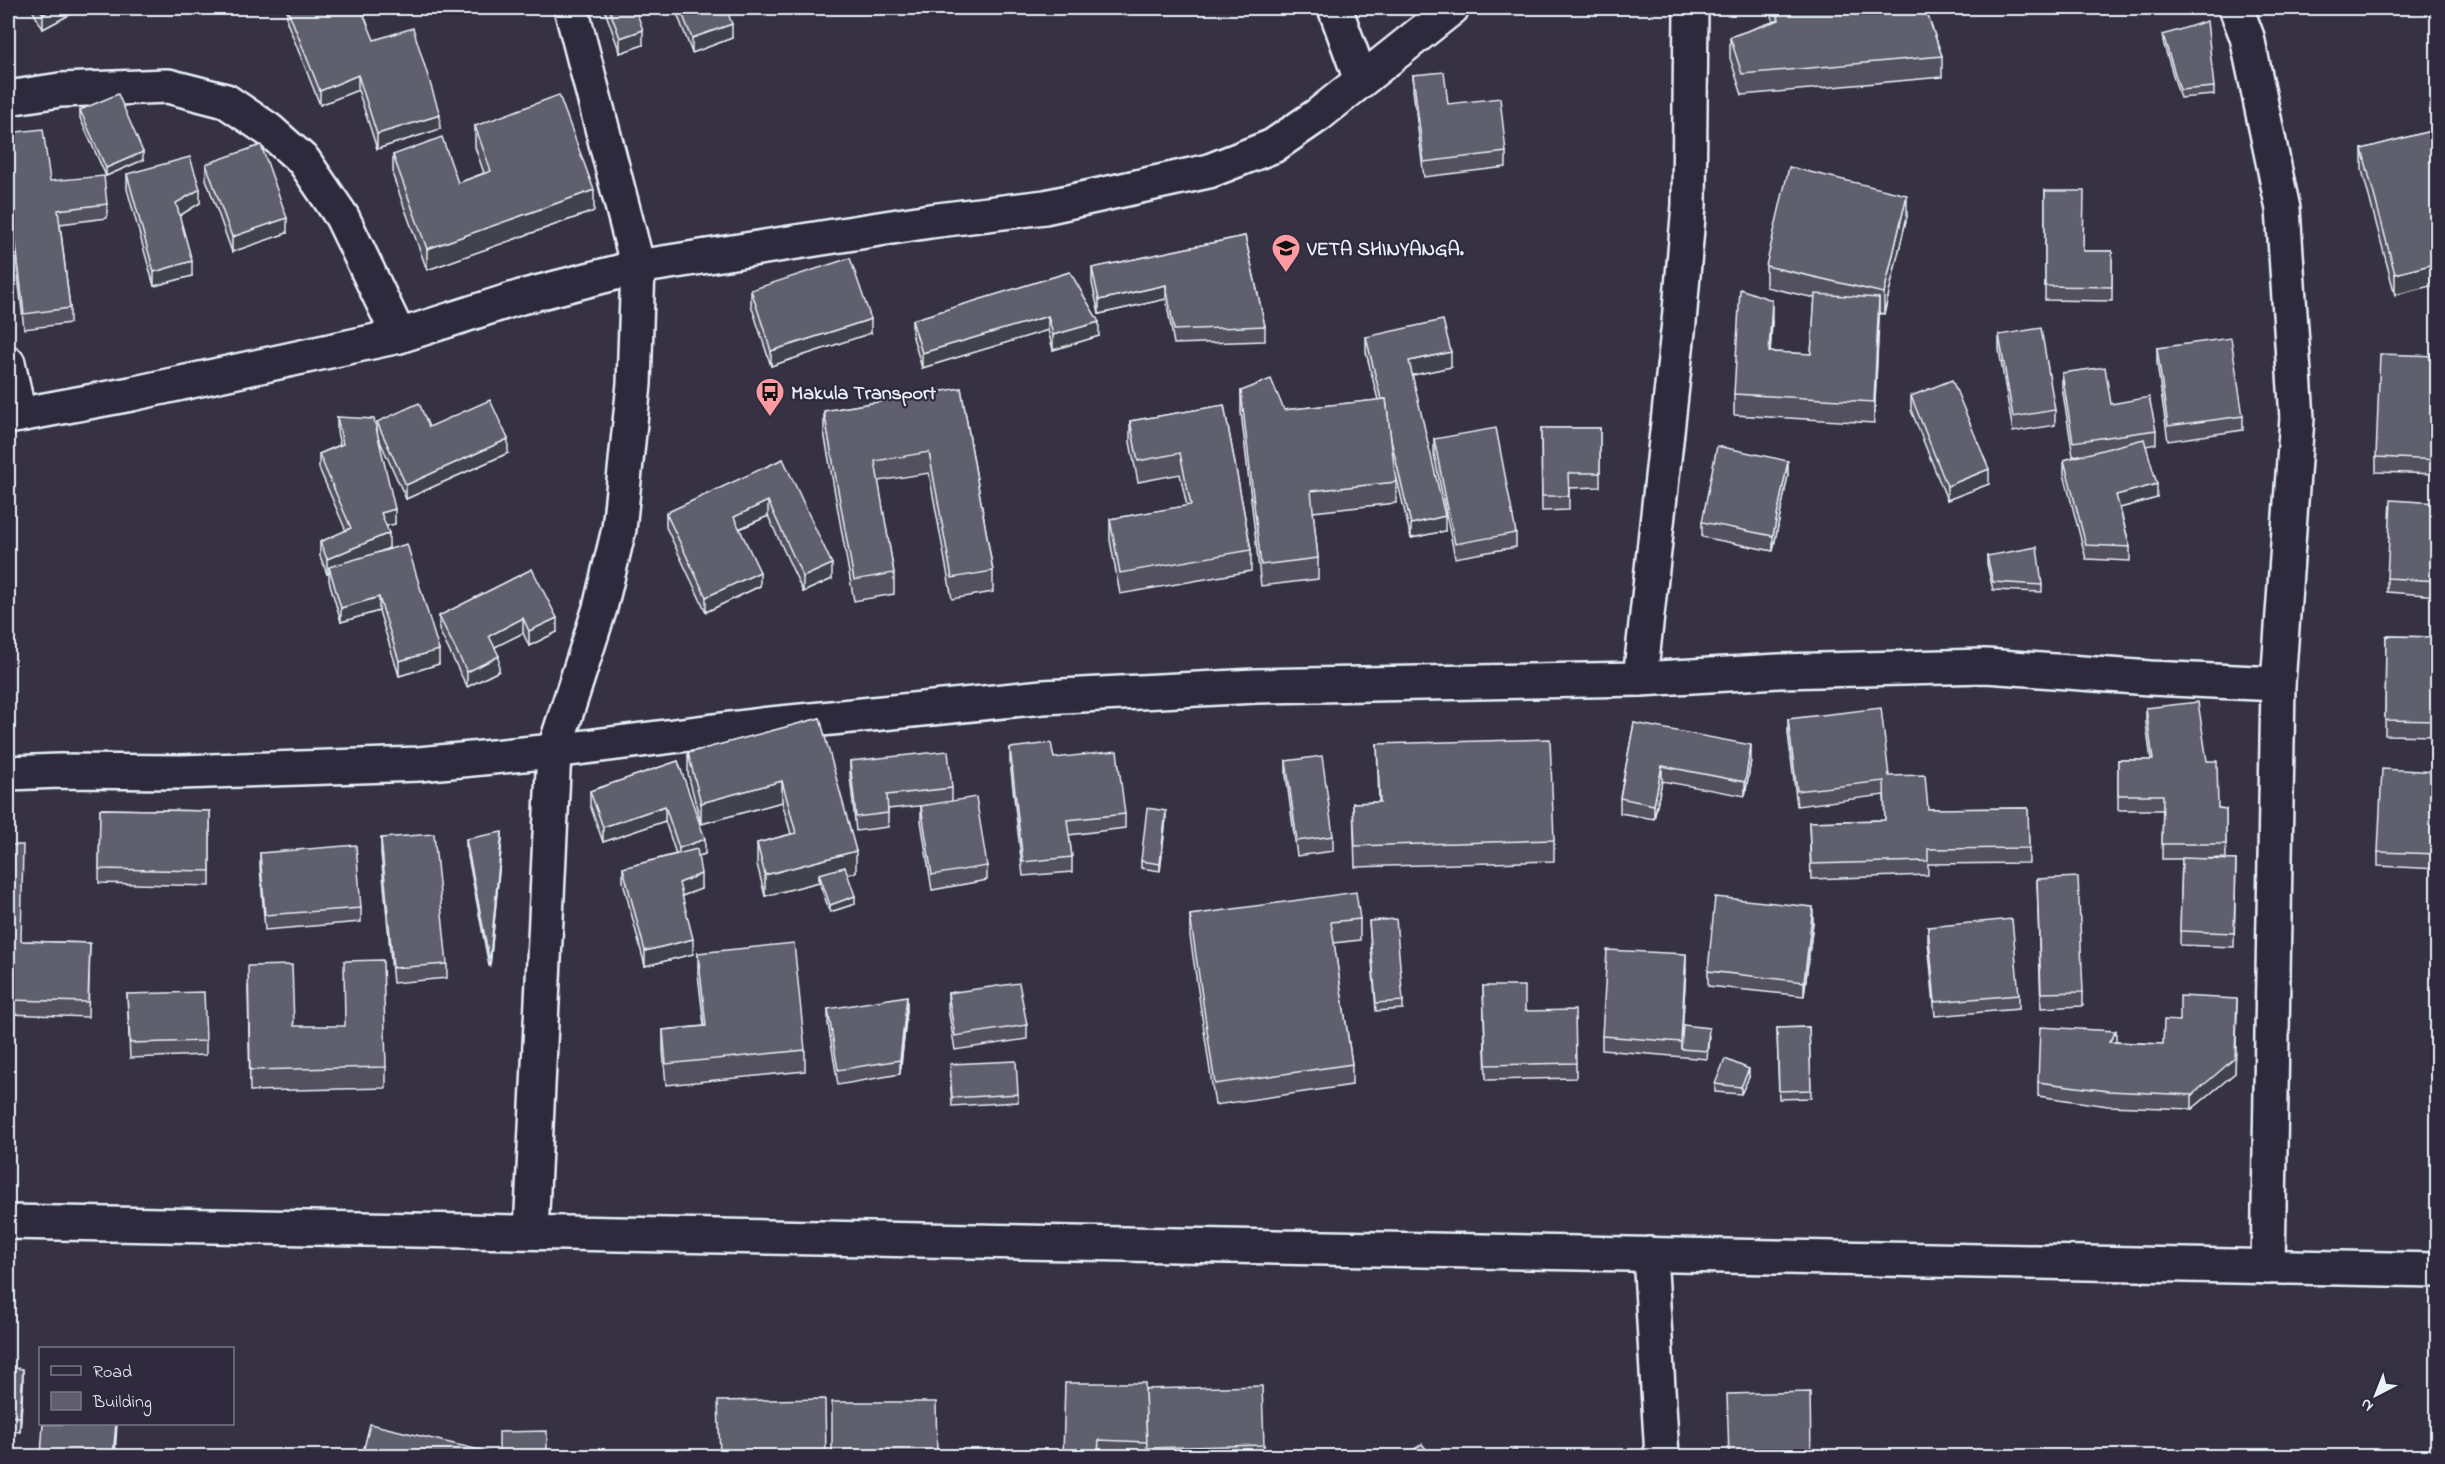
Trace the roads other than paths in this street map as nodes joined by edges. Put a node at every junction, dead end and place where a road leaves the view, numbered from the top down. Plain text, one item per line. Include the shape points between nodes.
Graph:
1 (571, 8) edge
2 (1335, 8) edge
3 (1452, 8) edge
4 (1691, 8) edge
5 (2236, 8) edge
6 (1361, 80) junction
7 (8, 98) edge
8 (638, 267) junction
9 (399, 336) junction
10 (8, 363) edge
11 (13, 416) edge
12 (1640, 679) junction
13 (2278, 684) junction
14 (554, 751) junction
15 (8, 773) edge
16 (8, 1222) edge
17 (531, 1232) junction
18 (1650, 1254) junction
19 (2268, 1267) junction
20 (2438, 1270) edge
21 (1662, 1456) edge

1 - 8 main road
2 - 6 main road
3 - 6 main road
4 - 12 main road via 1689,205
5 - 13 main road via 2247,37 2283,209 2297,418
6 - 8 main road via 1273,146 1209,171 1045,207
7 - 9 main road via 60,90 168,86 226,101 269,130 304,161 342,217
8 - 9 main road via 521,297
8 - 14 main road via 634,384 619,529 600,608
9 - 11 main road
10 - 11 main road
12 - 13 main road via 1986,666
12 - 14 main road via 1256,686 1043,697 761,725
13 - 19 main road
14 - 15 main road via 309,770
14 - 17 main road
16 - 17 main road
17 - 18 main road
18 - 19 main road
18 - 21 main road
19 - 20 main road

